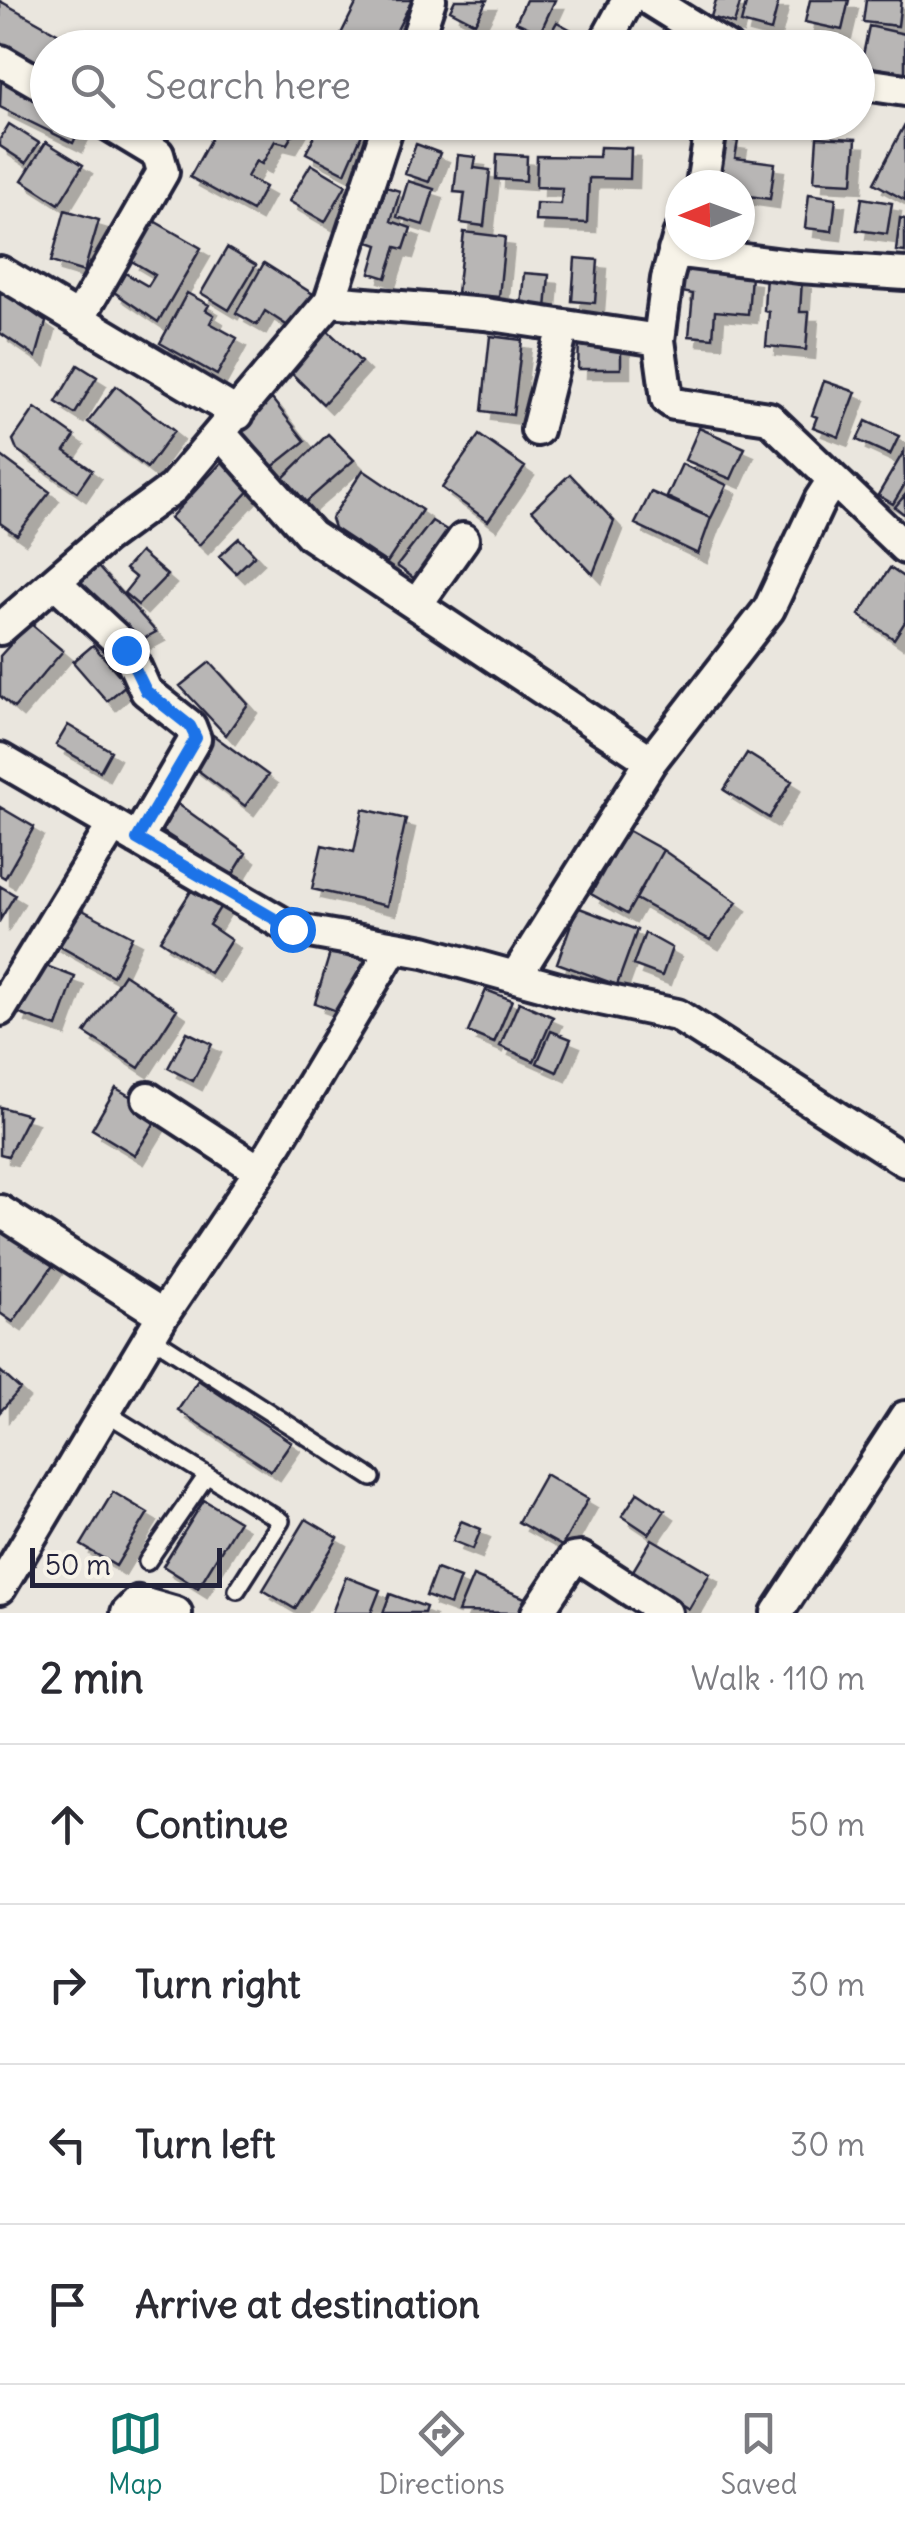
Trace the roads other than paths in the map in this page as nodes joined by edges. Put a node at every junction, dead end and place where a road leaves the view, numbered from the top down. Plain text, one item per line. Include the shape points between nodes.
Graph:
1 (430, 0) edge
2 (628, 0) edge
3 (650, 0) edge
4 (420, 30) edge
5 (612, 30) edge
6 (698, 30) edge
7 (0, 60) edge
8 (30, 78) edge
9 (875, 86) edge
10 (905, 90) edge
11 (135, 140) edge
12 (383, 140) edge
13 (709, 140) edge
14 (704, 170) edge
15 (755, 258) edge
16 (674, 260) edge
17 (0, 272) edge
18 (905, 274) edge
19 (330, 301) junction
20 (79, 318) junction
21 (562, 327) junction
22 (659, 340) junction
23 (229, 424) junction
24 (537, 430) dead end
25 (833, 480) junction
26 (463, 539) dead end
27 (905, 548) edge
28 (55, 582) junction
29 (417, 604) junction
30 (0, 628) edge
31 (0, 759) edge
32 (651, 762) junction
33 (125, 832) junction
34 (393, 948) junction
35 (516, 976) junction
36 (0, 1010) edge
37 (148, 1098) dead end
38 (905, 1161) edge
39 (260, 1171) junction
40 (0, 1211) edge
41 (157, 1326) junction
42 (105, 1412) junction
43 (905, 1417) edge
44 (207, 1475) junction
45 (372, 1478) dead end
46 (147, 1562) dead end
47 (0, 1588) edge
48 (237, 1590) dead end
49 (646, 1608) edge
50 (128, 1613) edge
51 (176, 1613) edge
52 (537, 1613) edge
53 (777, 1613) edge

1 - 4 street
2 - 5 street
3 - 6 street
7 - 8 street
9 - 10 street
11 - 20 street via 158,154 162,172
12 - 19 street
13 - 14 street
15 - 18 street
16 - 22 street
17 - 20 street
19 - 21 street
19 - 23 street
20 - 23 street
21 - 22 street
21 - 24 street
22 - 25 street via 667,399 770,418
23 - 28 street via 173,488
23 - 29 street via 311,535
25 - 27 street
25 - 32 street via 768,609
26 - 29 street
28 - 30 street
28 - 33 street via 126,650 146,691 196,738
29 - 32 street
31 - 33 street
32 - 35 street
33 - 34 street via 292,929
33 - 36 street
34 - 35 street
34 - 39 street
35 - 38 street via 678,1016
37 - 39 street
39 - 41 street
40 - 41 street
41 - 42 street
41 - 45 lane
42 - 44 lane
42 - 47 street
43 - 53 street
44 - 46 lane
44 - 48 lane via 281,1520
49 - 52 street via 581,1558 572,1559
50 - 51 street via 138,1602

